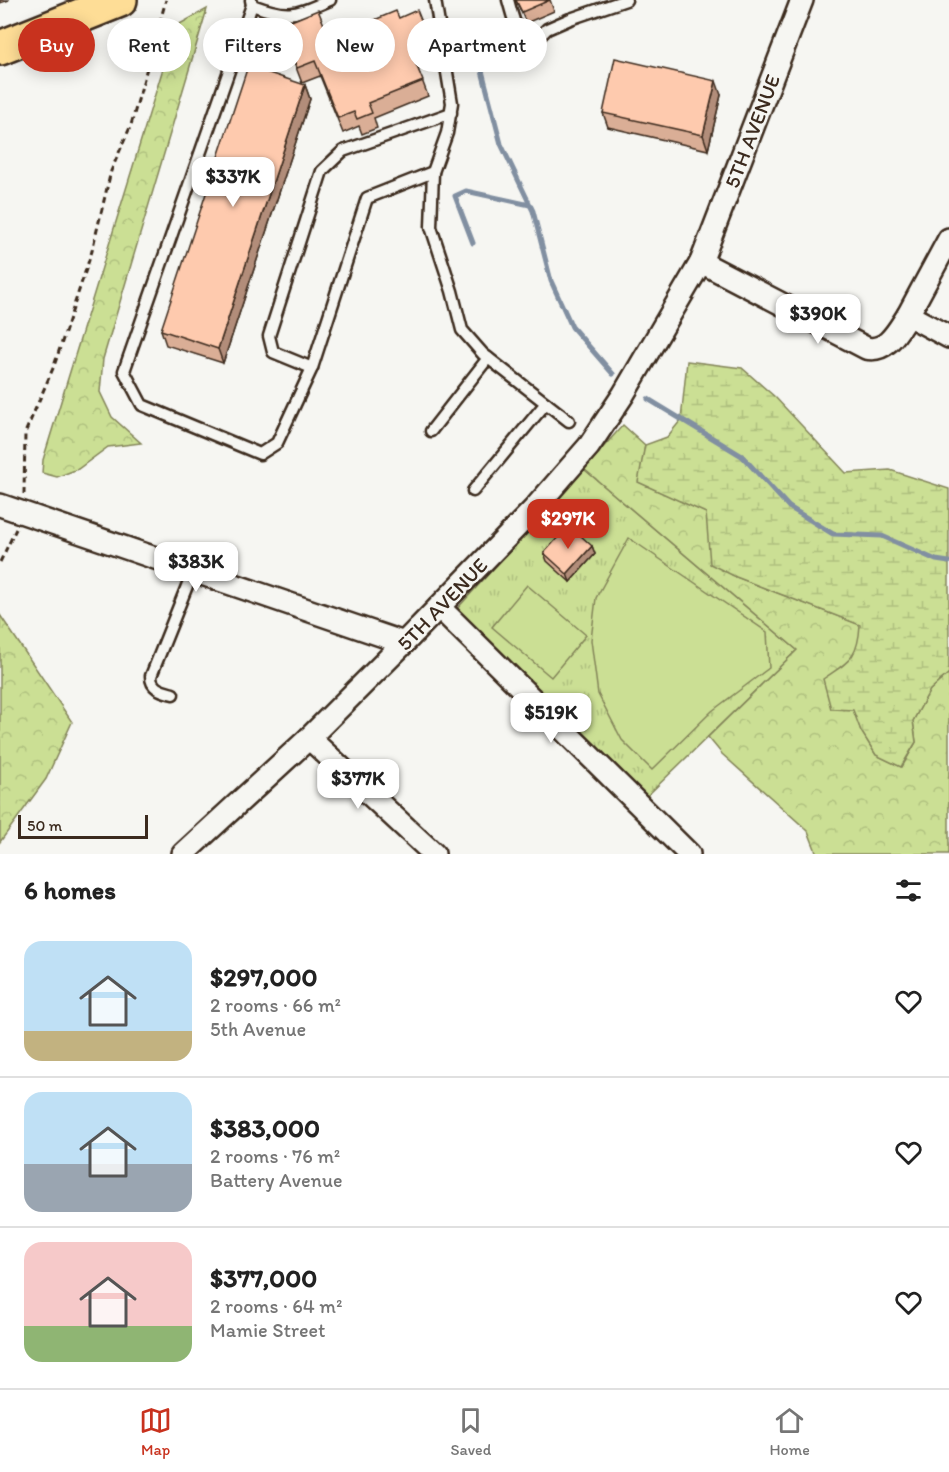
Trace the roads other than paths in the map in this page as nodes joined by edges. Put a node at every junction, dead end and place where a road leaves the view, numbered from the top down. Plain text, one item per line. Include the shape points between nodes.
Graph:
1 (330, 0) edge
2 (435, 0) edge
3 (508, 0) edge
4 (585, 0) edge
5 (626, 0) edge
6 (802, 0) edge
7 (252, 3) edge
8 (99, 4) edge
9 (590, 12) junction
10 (0, 48) edge
11 (451, 112) junction
12 (433, 172) junction
13 (949, 239) edge
14 (701, 262) junction
15 (908, 315) junction
16 (949, 337) edge
17 (488, 358) junction
18 (312, 368) junction
19 (546, 403) junction
20 (570, 421) dead end
21 (430, 432) dead end
22 (473, 491) dead end
23 (0, 505) edge
24 (193, 571) junction
25 (439, 607) junction
26 (404, 643) junction
27 (173, 694) dead end
28 (309, 738) junction
29 (183, 854) edge
30 (434, 854) edge
31 (689, 854) edge

1 - 7 lane via 297,13 278,15
2 - 11 lane
3 - 9 lane via 521,37 532,44 547,29
4 - 9 lane
5 - 9 lane
6 - 14 street, 5TH AVENUE
7 - 18 lane via 124,371 142,405 260,453 277,442
8 - 10 main road
11 - 12 lane
11 - 18 lane via 344,151 322,171 269,336 273,352
12 - 17 lane via 431,227 462,330
12 - 18 lane via 367,198
13 - 15 street
14 - 15 street via 866,348 882,346
14 - 25 street, 5TH AVENUE via 589,446
15 - 16 street
17 - 19 lane
17 - 21 lane
19 - 20 lane
19 - 22 lane
23 - 24 street
24 - 26 street
24 - 27 lane via 151,676 156,688
25 - 26 street, 5TH AVENUE
25 - 31 street
26 - 28 street, 5TH AVENUE
28 - 29 street, 5TH AVENUE
28 - 30 street

